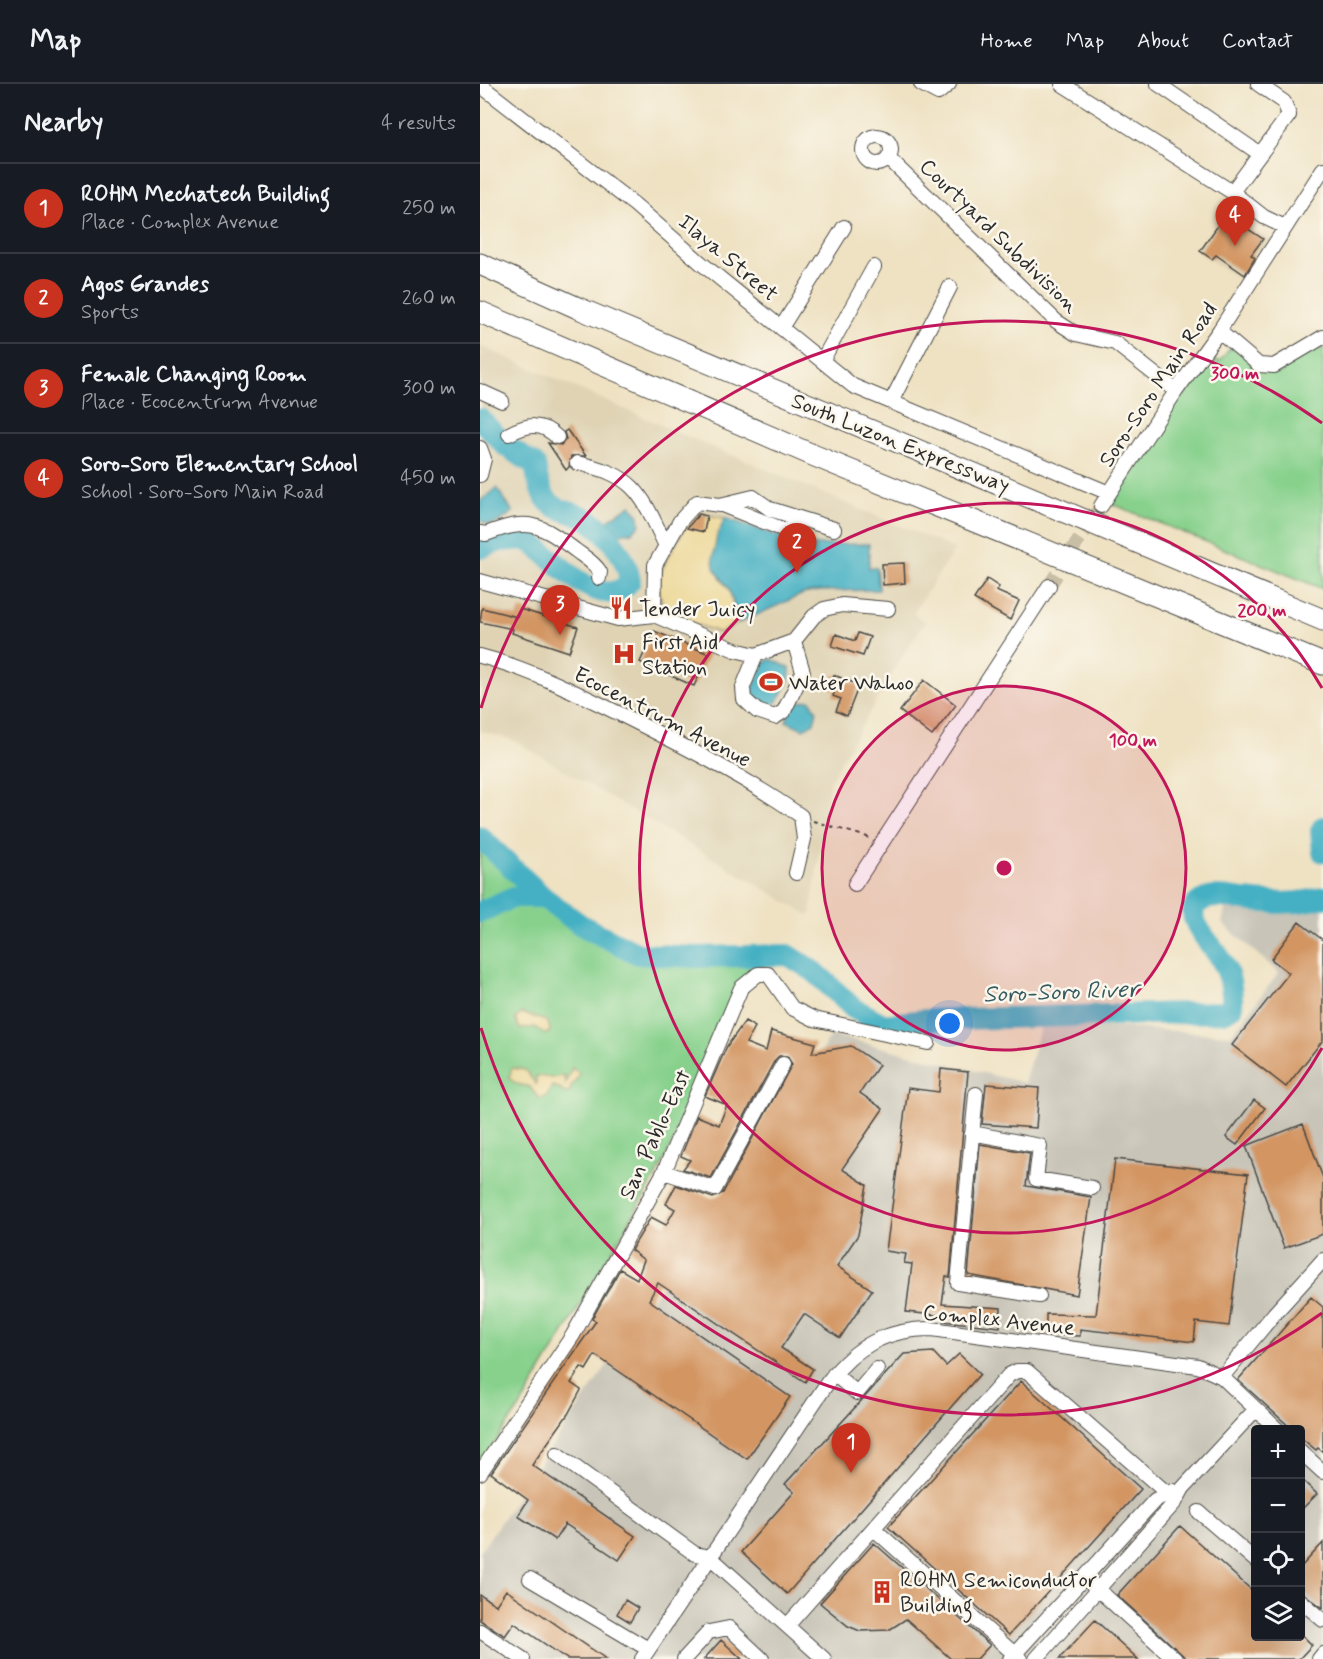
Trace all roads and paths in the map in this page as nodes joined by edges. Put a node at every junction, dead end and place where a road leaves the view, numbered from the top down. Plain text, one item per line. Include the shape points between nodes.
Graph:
1 (921, 84) edge
2 (949, 84) edge
3 (1062, 84) edge
4 (1158, 84) edge
5 (1258, 84) edge
6 (480, 85) edge
7 (1260, 154) junction
8 (888, 158) dead end
9 (1323, 169) edge
10 (1232, 192) junction
11 (844, 227) dead end
12 (1285, 227) junction
13 (480, 264) edge
14 (874, 267) dead end
15 (950, 287) dead end
16 (480, 312) edge
17 (781, 328) junction
18 (1219, 331) junction
19 (1323, 337) edge
20 (822, 361) junction
21 (480, 391) edge
22 (1176, 391) junction
23 (502, 401) dead end
24 (891, 402) junction
25 (509, 434) dead end
26 (967, 434) joint
27 (557, 437) dead end
28 (480, 448) edge
29 (577, 463) dead end
30 (480, 475) edge
31 (1109, 493) junction
32 (1101, 506) tunnel mouth
33 (834, 529) dead end
34 (480, 533) edge
35 (665, 544) junction
36 (599, 578) dead end
37 (480, 581) edge
38 (1049, 585) tunnel mouth
39 (888, 609) dead end
40 (654, 615) junction
41 (1323, 620) edge
42 (794, 641) junction
43 (756, 655) junction
44 (480, 656) edge
45 (1323, 664) edge
46 (801, 816) junction
47 (882, 842) junction
48 (796, 873) dead end
49 (855, 884) dead end
50 (927, 1043) dead end
51 (783, 1064) dead end
52 (976, 1094) dead end
53 (972, 1133) junction
54 (664, 1172) junction
55 (1092, 1188) dead end
56 (1323, 1260) edge
57 (1039, 1296) dead end
58 (877, 1369) dead end
59 (834, 1374) junction
60 (1222, 1377) junction
61 (1256, 1409) junction
62 (1273, 1425) edge
63 (557, 1454) dead end
64 (1305, 1456) edge
65 (1323, 1472) edge
66 (480, 1473) edge
67 (1171, 1497) junction
68 (1199, 1512) dead end
69 (874, 1529) junction
70 (710, 1557) junction
71 (1251, 1557) edge
72 (1085, 1577) junction
73 (530, 1579) dead end
74 (1098, 1589) junction
75 (1305, 1604) edge
76 (1323, 1620) edge
77 (787, 1626) junction
78 (480, 1631) edge
79 (645, 1654) edge
80 (1323, 1654) edge
81 (1015, 1657) edge
82 (523, 1659) edge
83 (684, 1659) edge
84 (762, 1659) edge
85 (824, 1659) edge
86 (1036, 1659) edge
87 (1175, 1659) edge
88 (1319, 1659) edge

1 - 2 street via 938,93
3 - 10 street
4 - 7 street
5 - 7 street via 1284,102 1289,115
6 - 17 street, Ilaya Street via 635,205
7 - 10 street
8 - 22 street, Courtyard Subdivision via 1056,321 1076,334 1115,343
9 - 12 street, Soro-Soro Main Road
10 - 12 street via 1256,212
11 - 17 street
12 - 18 street, Soro-Soro Main Road
13 - 41 highway, South Luzon Expressway
14 - 20 street
15 - 24 street
16 - 45 highway, South Luzon Expressway via 815,456
17 - 20 street, Ilaya Street
18 - 19 street via 1259,365 1267,366 1274,366
18 - 22 street, Soro-Soro Main Road
20 - 24 street, Ilaya Street via 853,386
21 - 23 street
22 - 31 street, Soro-Soro Main Road
24 - 26 street, Ilaya Street
25 - 27 street via 538,425
26 - 31 street, Soro-Soro Main Road
28 - 30 street via 484,459
29 - 35 street via 614,472 628,481 644,501
31 - 32 street
33 - 35 street via 770,509 753,497 720,504 698,502 690,507
34 - 36 street via 525,522 543,527 592,562 600,572
35 - 40 street via 655,565
37 - 40 street via 618,619
38 - 47 street
39 - 42 street via 842,605 824,609
40 - 43 street via 735,650
42 - 43 street
42 - 43 street via 803,672 784,711 776,717 757,711 744,699 743,687
44 - 46 street, Ecocentrum Avenue via 577,693 711,759
46 - 47 path
46 - 48 street via 804,839
47 - 49 street
50 - 54 street, San Pablo-East via 814,1019 792,1008 768,974 758,974 737,994
51 - 54 street via 715,1189
52 - 53 street
53 - 55 street via 1040,1146 1036,1179
53 - 57 street via 958,1284
54 - 66 street, San Pablo-East via 573,1335
56 - 60 street
58 - 59 street via 857,1393
59 - 60 street, Complex Avenue via 859,1349 884,1336 932,1329 1173,1361 1198,1366
59 - 70 street, Complex Avenue
60 - 61 street, Complex Avenue
61 - 62 street, Complex Avenue
61 - 67 street via 1184,1488
63 - 70 street via 695,1554
64 - 65 street
67 - 69 street via 1027,1371 1017,1371 1009,1375
67 - 72 street via 1155,1500
67 - 74 street
68 - 71 street
69 - 77 street
69 - 81 street
70 - 77 street
70 - 79 street, Complex Avenue
72 - 74 street
72 - 81 street
73 - 79 street
74 - 86 street
74 - 87 street
75 - 76 street
77 - 85 street
78 - 82 street
80 - 88 street
83 - 84 street via 709,1632 729,1628

